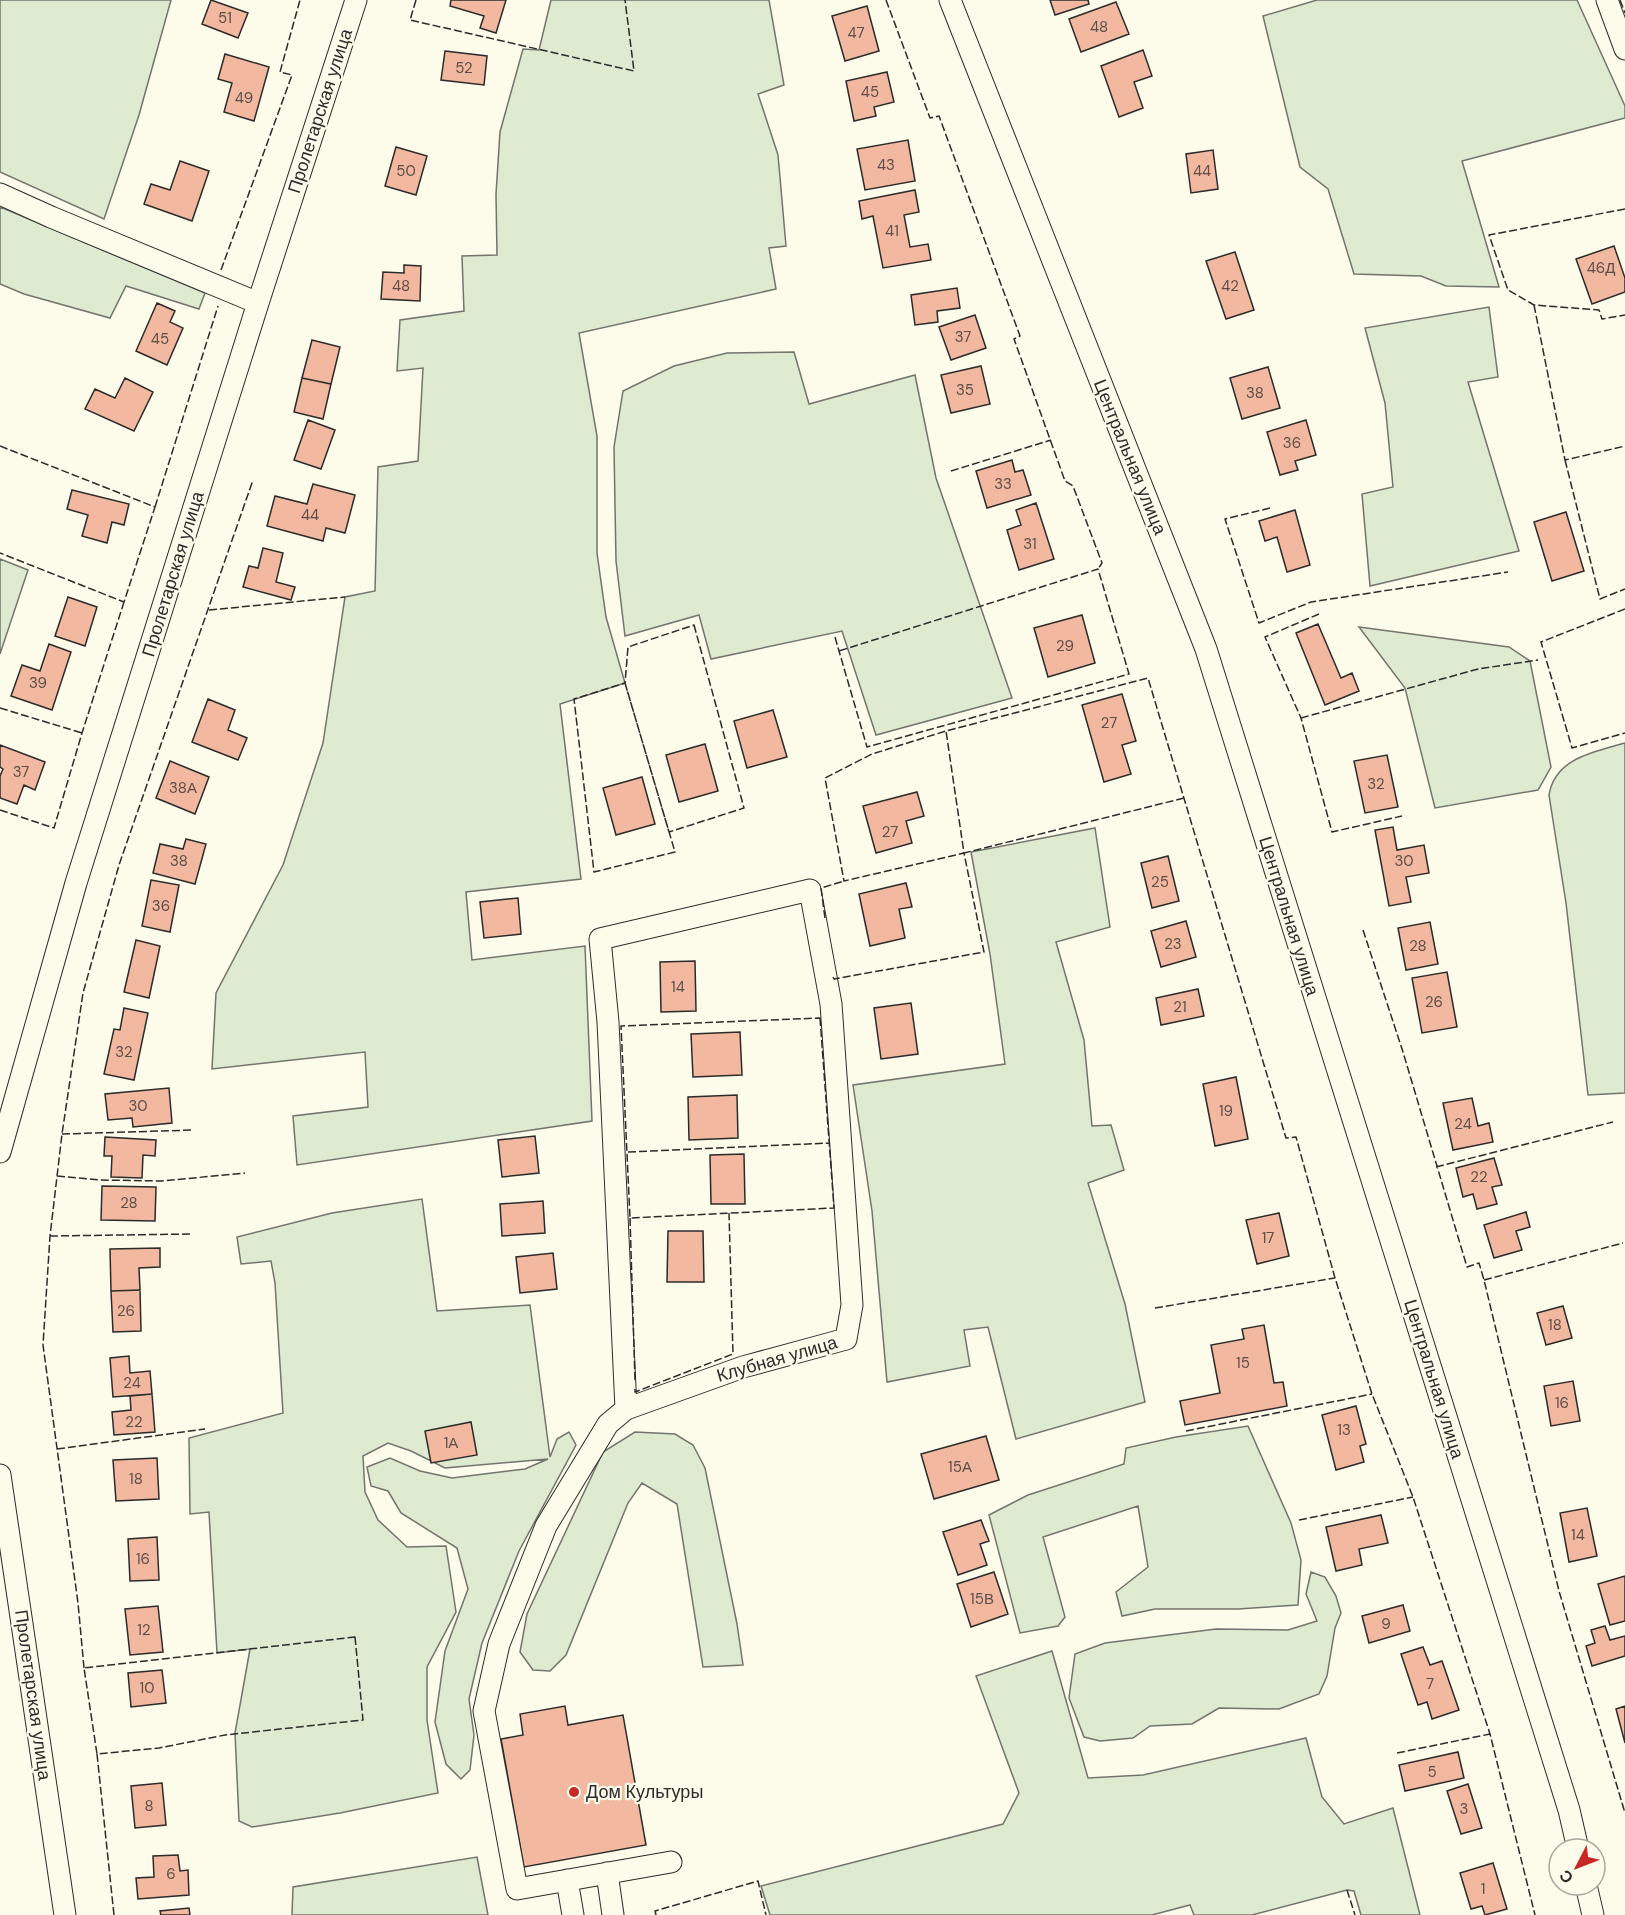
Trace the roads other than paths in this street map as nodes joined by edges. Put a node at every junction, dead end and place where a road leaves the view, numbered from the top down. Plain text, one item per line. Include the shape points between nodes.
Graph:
1 (356, 0) edge
2 (950, 0) edge
3 (1607, 0) edge
4 (1625, 49) edge
5 (0, 194) edge
6 (258, 303) junction
7 (0, 1152) edge
8 (626, 1409) junction
9 (0, 1475) edge
10 (1575, 1837) edge
11 (670, 1862) dead end
12 (607, 1873) junction
13 (567, 1880) junction
14 (1589, 1897) edge
15 (65, 1915) edge
16 (573, 1915) edge
17 (613, 1915) edge
18 (1593, 1915) edge

1 - 6 street, Пролетарская улица
2 - 10 street, Центральная улица via 1206,649
3 - 4 street
5 - 6 street
6 - 7 street, Пролетарская улица via 76,883
8 - 8 street, Клубная улица via 608,1022 600,939 810,890 831,1005 852,1305 846,1340 743,1367
8 - 13 street via 608,1424 546,1527 499,1644 484,1711 517,1889
9 - 15 street, Пролетарская улица
11 - 12 street
12 - 13 street
12 - 17 street
13 - 16 street
14 - 18 street

